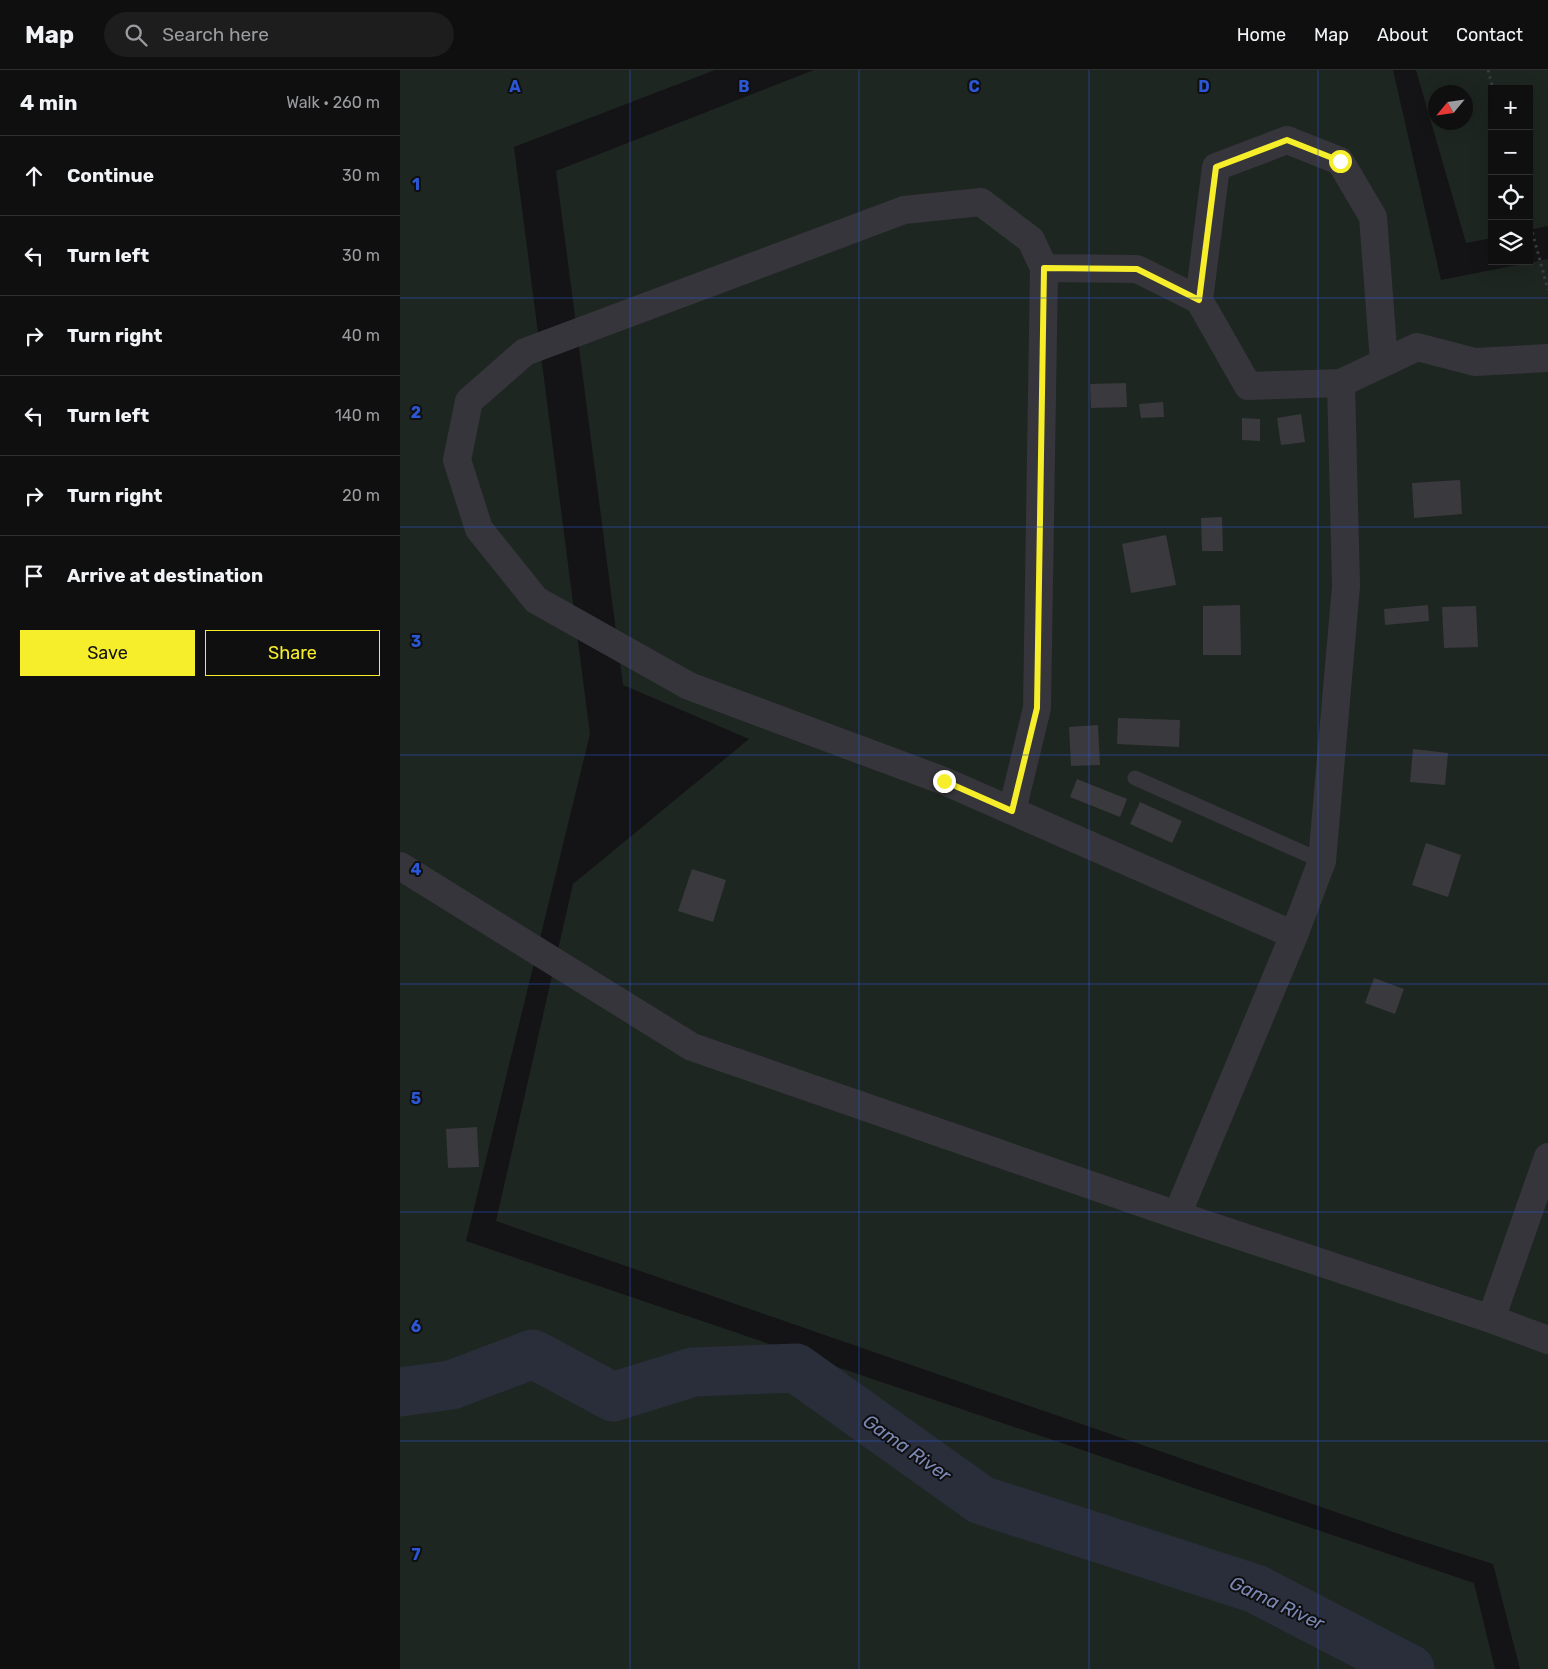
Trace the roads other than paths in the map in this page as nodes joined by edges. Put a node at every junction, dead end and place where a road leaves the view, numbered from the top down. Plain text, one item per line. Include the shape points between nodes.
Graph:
1 (1044, 268) junction
2 (1199, 300) junction
3 (1548, 358) edge
4 (1384, 362) junction
5 (1341, 383) junction
6 (1135, 778) dead end
7 (1012, 811) junction
8 (1322, 861) junction
9 (400, 866) edge
10 (1294, 935) junction
11 (1548, 1157) edge
12 (1178, 1215) junction
13 (1491, 1319) junction
14 (1548, 1340) edge

1 - 2 street via 1137,269
1 - 7 street via 1037,708
1 - 7 street via 1031,240 981,202 904,210 525,352 469,401 457,460 479,529 536,600 689,686 944,781
2 - 4 street via 1216,167 1287,140 1340,161 1372,217
2 - 5 street via 1248,386
3 - 4 street via 1475,362 1417,347
4 - 5 street
5 - 8 street via 1346,586
6 - 8 lane
7 - 10 street
8 - 10 street
9 - 12 street via 692,1047
10 - 12 street
11 - 13 street
12 - 13 street
13 - 14 street

